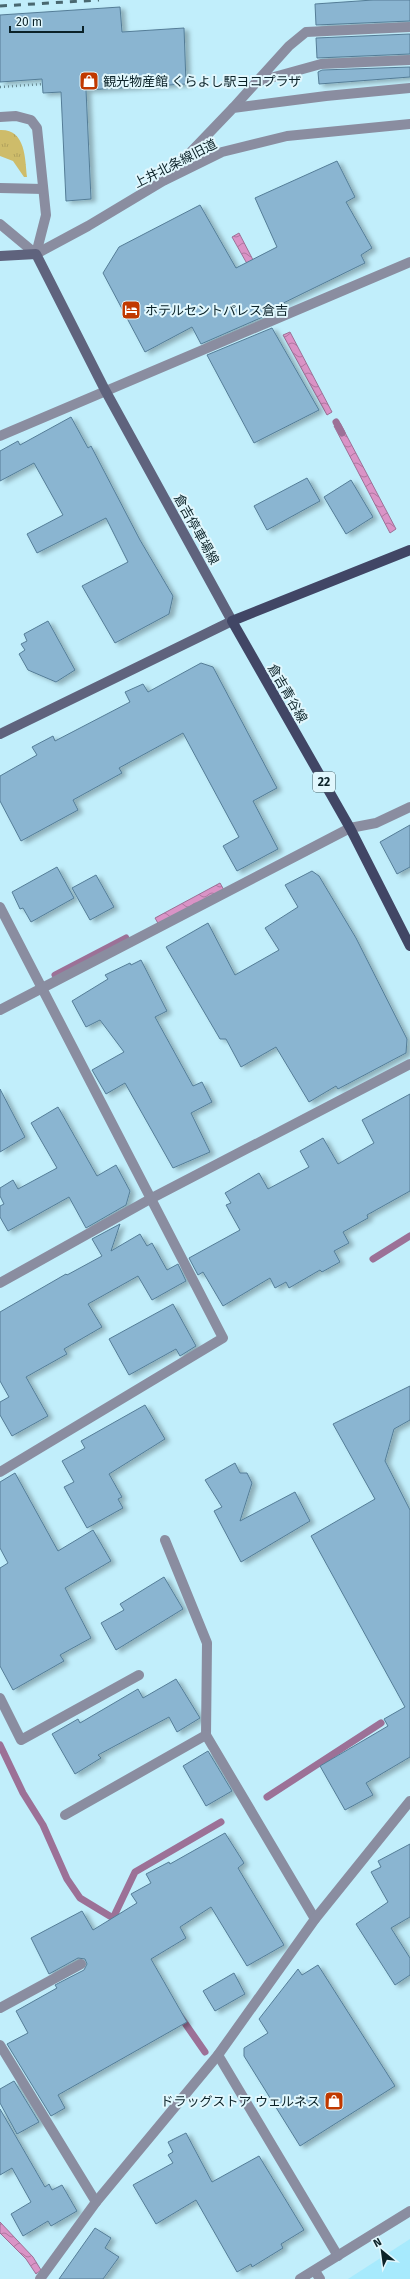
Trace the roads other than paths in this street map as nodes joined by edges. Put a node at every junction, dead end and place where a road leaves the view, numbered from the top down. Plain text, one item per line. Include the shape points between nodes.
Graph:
1 (410, 27) edge
2 (410, 60) edge
3 (256, 82) junction
4 (410, 88) edge
5 (233, 108) junction
6 (0, 117) edge
7 (410, 124) edge
8 (162, 181) junction
9 (0, 188) edge
10 (43, 189) junction
11 (0, 224) edge
12 (36, 254) junction
13 (0, 256) edge
14 (410, 262) edge
15 (105, 390) junction
16 (0, 436) edge
17 (410, 550) edge
18 (232, 621) junction
19 (0, 734) edge
20 (410, 807) edge
21 (350, 828) junction
22 (0, 907) edge
23 (410, 946) edge
24 (43, 987) junction
25 (0, 1010) edge
26 (410, 1064) edge
27 (152, 1198) junction
28 (0, 1283) edge
29 (0, 1472) edge
30 (165, 1540) dead end
31 (139, 1675) dead end
32 (0, 1698) edge
33 (206, 1735) junction
34 (410, 1801) edge
35 (65, 1815) dead end
36 (315, 1919) junction
37 (81, 1964) dead end
38 (0, 2008) edge
39 (0, 2045) edge
40 (218, 2055) junction
41 (96, 2202) junction
42 (410, 2211) edge
43 (338, 2256) junction
44 (318, 2275) edge
45 (40, 2279) edge
46 (300, 2279) edge

1 - 3 street via 306,32 289,46
2 - 3 street via 321,64
3 - 5 street
4 - 5 street
5 - 8 street
6 - 10 street via 16,116 31,120 36,128
7 - 8 street, 上井北条線旧道 via 287,136 222,152
8 - 12 street, 上井北条線旧道
9 - 10 street
10 - 12 street via 46,215
11 - 12 street
12 - 13 main road
12 - 15 main road, 倉吉停車場線
14 - 15 street
15 - 16 street
15 - 18 main road, 倉吉停車場線
17 - 18 main road
18 - 19 main road
18 - 21 main road, 倉吉青谷線 / 22
20 - 21 street via 376,823
21 - 23 main road, 倉吉青谷線 / 22
21 - 24 street
22 - 24 street
24 - 25 street
24 - 27 street
26 - 27 street
27 - 28 street
27 - 29 street via 223,1338
30 - 33 street via 207,1643
31 - 32 street via 21,1740
33 - 35 street
33 - 36 street
34 - 36 street
36 - 40 street
37 - 38 street
39 - 41 street
40 - 41 street
40 - 43 street
41 - 45 street
42 - 43 street
43 - 44 street
44 - 46 street

